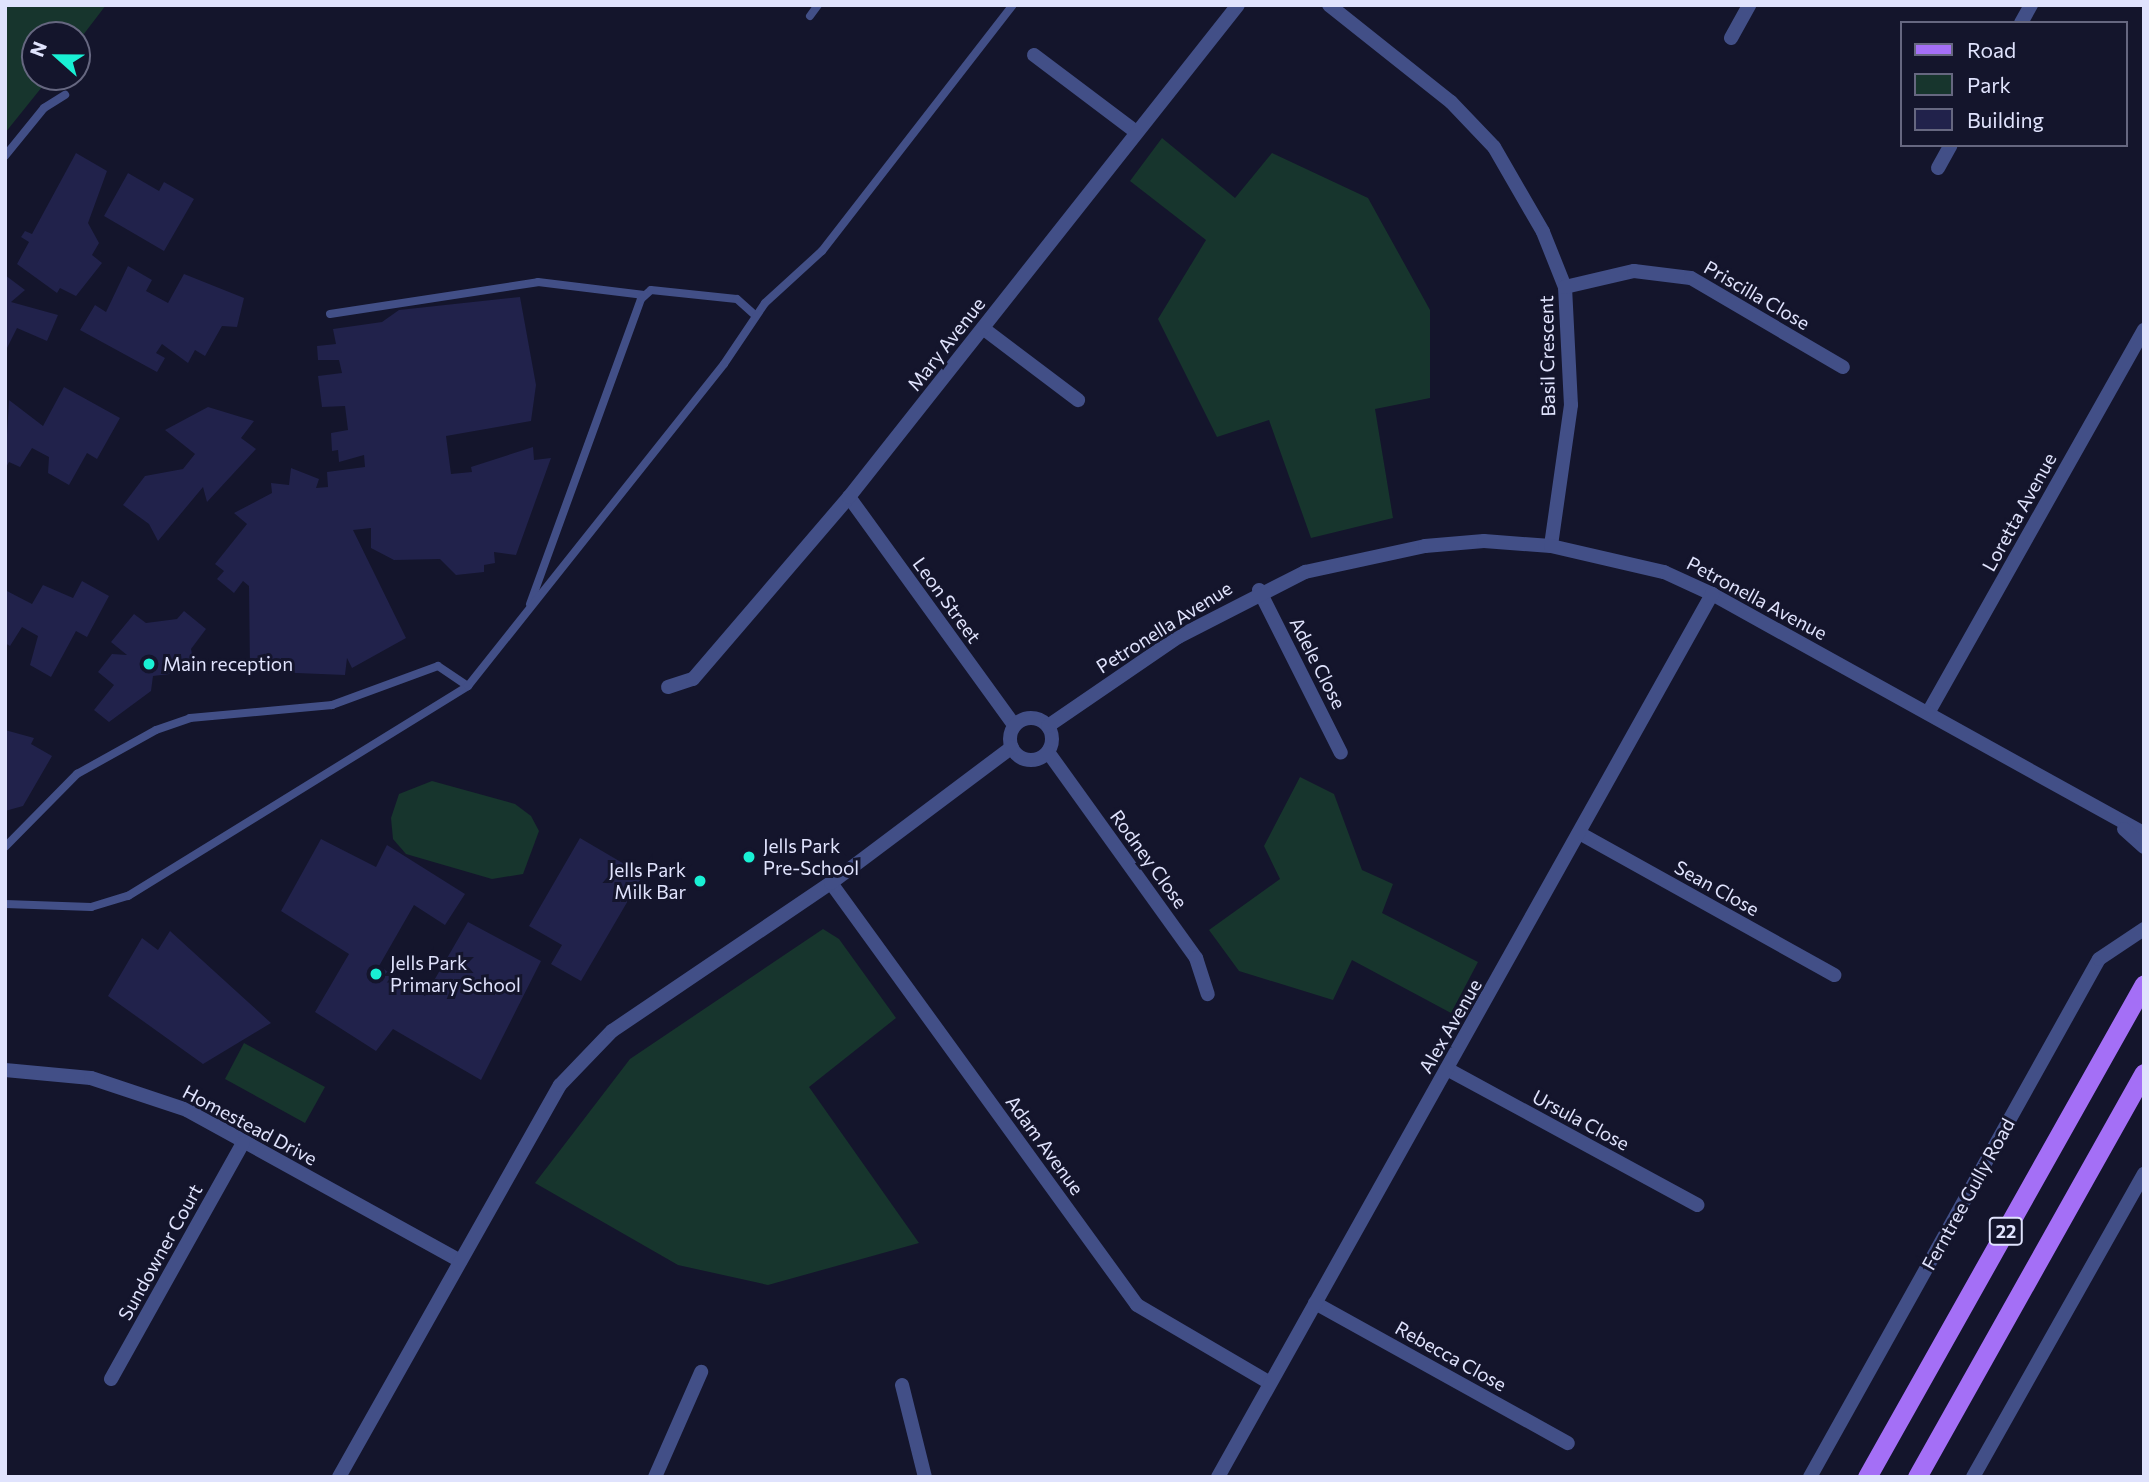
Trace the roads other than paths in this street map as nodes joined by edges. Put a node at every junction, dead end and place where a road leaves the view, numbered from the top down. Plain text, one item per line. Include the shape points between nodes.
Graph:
1 (818, 5) edge
2 (1013, 5) edge
3 (1238, 5) edge
4 (1329, 5) edge
5 (1749, 5) edge
6 (2031, 5) edge
7 (810, 16) dead end
8 (2022, 21) edge
9 (1731, 38) dead end
10 (1034, 55) dead end
11 (65, 95) dead end
12 (1135, 131) junction
13 (1950, 147) edge
14 (5, 156) edge
15 (1938, 168) dead end
16 (1565, 287) junction
17 (644, 295) junction
18 (330, 314) dead end
19 (755, 315) junction
20 (984, 329) junction
21 (2144, 330) edge
22 (1843, 367) dead end
23 (1078, 400) dead end
24 (849, 497) junction
25 (1552, 546) junction
26 (1259, 590) junction
27 (1712, 594) junction
28 (528, 611) junction
29 (468, 686) junction
30 (668, 687) dead end
31 (1928, 713) junction
32 (1014, 725) junction
33 (1048, 726) junction
34 (1012, 747) junction
35 (1048, 752) junction
36 (1342, 753) dead end
37 (2118, 823) junction
38 (2144, 833) edge
39 (1581, 834) junction
40 (5, 846) edge
41 (2144, 847) edge
42 (831, 883) junction
43 (5, 904) edge
44 (2144, 929) edge
45 (1834, 975) dead end
46 (2144, 984) edge
47 (1208, 994) dead end
48 (1447, 1069) junction
49 (5, 1070) edge
50 (2144, 1073) edge
51 (243, 1143) junction
52 (2144, 1174) edge
53 (1697, 1205) dead end
54 (460, 1262) junction
55 (1315, 1303) junction
56 (701, 1373) dead end
57 (111, 1378) dead end
58 (1270, 1382) junction
59 (902, 1385) dead end
60 (1568, 1443) dead end
61 (344, 1475) edge
62 (655, 1477) edge
63 (925, 1477) edge
64 (1218, 1477) edge
65 (1810, 1477) edge
66 (1867, 1477) edge
67 (1917, 1477) edge
68 (1973, 1477) edge

1 - 7 lane
2 - 19 lane via 822,251
3 - 12 street, Mary Avenue
4 - 16 street, Basil Crescent via 1451,102 1494,147 1523,190
5 - 9 street
6 - 8 street
10 - 12 street
11 - 14 lane via 44,108
12 - 20 street, Mary Avenue
13 - 15 street
16 - 22 street, Priscilla Close via 1634,271 1691,278
16 - 25 street, Basil Crescent via 1571,405
17 - 18 lane via 538,282
17 - 19 lane via 737,299
17 - 28 lane
19 - 28 lane via 724,364
20 - 23 street
20 - 24 street, Mary Avenue
21 - 31 street, Loretta Avenue
24 - 30 street, Mary Avenue via 693,679
24 - 32 street, Leon Street
25 - 26 street, Petronella Avenue via 1484,541 1425,546 1306,572
25 - 27 street, Petronella Avenue via 1664,572
26 - 33 street, Petronella Avenue
26 - 36 street, Adele Close
27 - 31 street, Petronella Avenue
27 - 39 street, Alex Avenue
28 - 29 lane
29 - 40 lane via 438,666 332,705 190,718 156,730 77,774
29 - 43 lane via 128,896 79,908
31 - 37 street, Petronella Avenue
32 - 33 street via 1032,717
32 - 34 street
33 - 35 street
34 - 35 street via 1028,760
34 - 42 street
35 - 47 street, Rodney Close via 1196,957
37 - 38 street, Petronella Avenue
37 - 41 street, Petronella Avenue
39 - 45 street, Sean Close
39 - 48 street, Alex Avenue
42 - 54 street via 612,1031 560,1086
42 - 58 street, Adam Avenue via 1137,1305
44 - 65 street, Ferntree Gully Road via 2099,959
46 - 66 main road, 22
48 - 53 street, Ursula Close
48 - 55 street, Alex Avenue
49 - 51 street, Homestead Drive via 91,1078 140,1092
50 - 67 main road, 22
51 - 54 street, Homestead Drive
51 - 57 street, Sundowner Court
52 - 68 street
54 - 61 street
55 - 58 street, Alex Avenue
55 - 60 street, Rebecca Close
56 - 62 street
58 - 64 street, Alex Avenue
59 - 63 street

